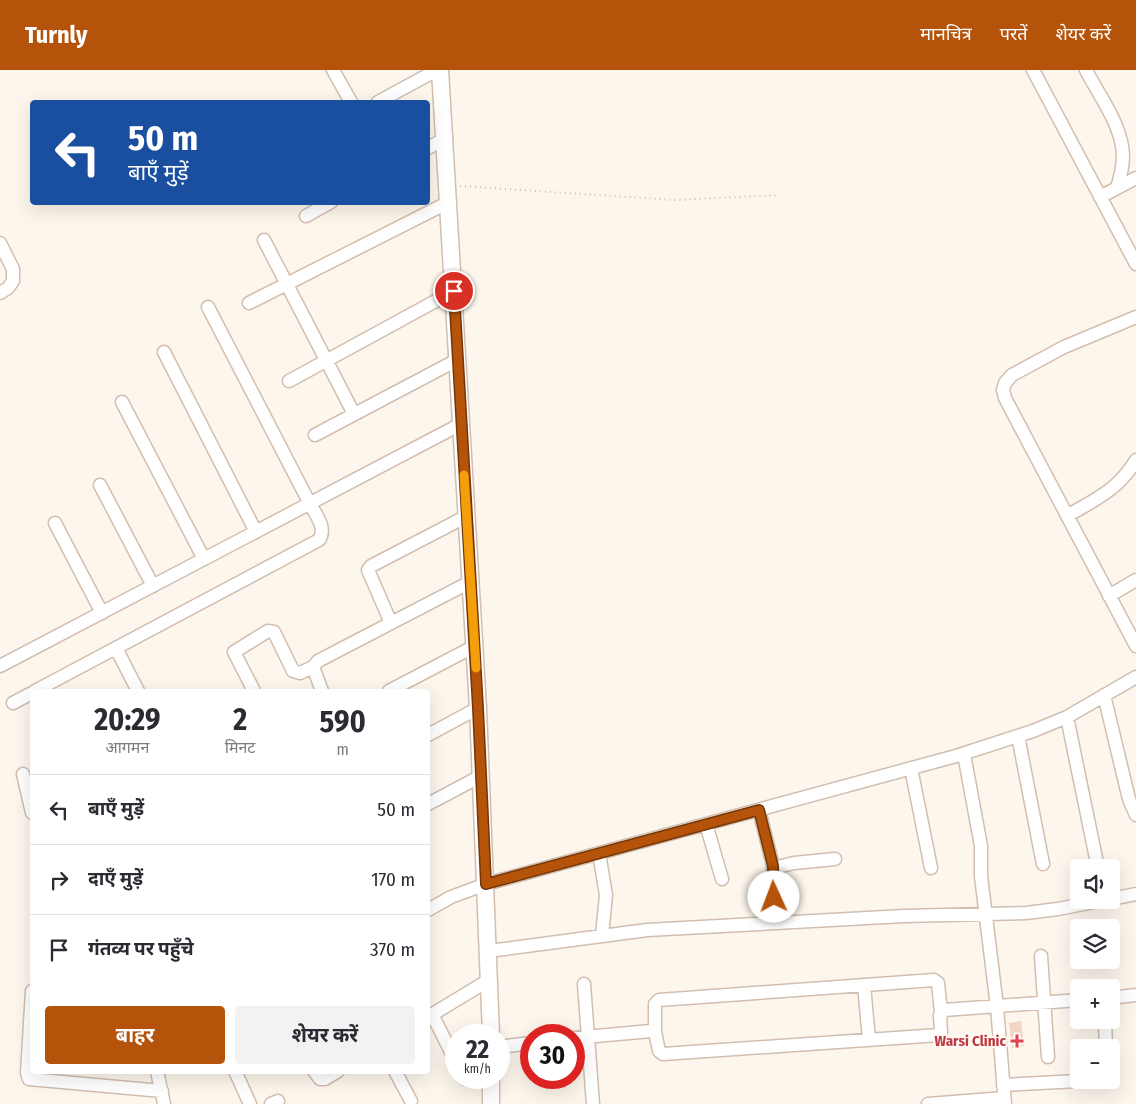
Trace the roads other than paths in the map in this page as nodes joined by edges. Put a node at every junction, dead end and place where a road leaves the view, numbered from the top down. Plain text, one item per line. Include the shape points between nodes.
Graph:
1 (334, 70) edge
2 (438, 70) edge
3 (1033, 70) edge
4 (1086, 70) edge
5 (350, 100) edge
6 (382, 100) edge
7 (446, 138) junction
8 (430, 147) edge
9 (1136, 178) edge
10 (1117, 188) junction
11 (1100, 197) junction
12 (449, 202) junction
13 (326, 205) edge
14 (306, 216) dead end
15 (264, 240) dead end
16 (0, 243) edge
17 (1136, 264) edge
18 (286, 283) junction
19 (454, 291) junction
20 (0, 292) edge
21 (249, 303) dead end
22 (208, 308) dead end
23 (1136, 316) edge
24 (164, 352) dead end
25 (457, 360) junction
26 (327, 362) junction
27 (288, 382) dead end
28 (122, 402) dead end
29 (354, 414) junction
30 (462, 424) junction
31 (314, 435) dead end
32 (1136, 460) edge
33 (100, 485) dead end
34 (310, 504) junction
35 (466, 516) junction
36 (1067, 516) junction
37 (55, 523) dead end
38 (256, 532) junction
39 (204, 559) junction
40 (1136, 580) edge
41 (470, 582) junction
42 (153, 586) junction
43 (1109, 596) junction
44 (102, 612) junction
45 (391, 623) junction
46 (1136, 644) edge
47 (475, 646) junction
48 (116, 648) junction
49 (0, 666) edge
50 (313, 667) junction
51 (1136, 677) edge
52 (40, 689) edge
53 (137, 689) edge
54 (253, 689) edge
55 (321, 689) edge
56 (393, 689) edge
57 (30, 694) edge
58 (1104, 695) junction
59 (13, 703) dead end
60 (478, 708) junction
61 (1067, 717) junction
62 (430, 734) edge
63 (1018, 736) junction
64 (964, 754) junction
65 (911, 768) junction
66 (23, 774) dead end
67 (482, 776) junction
68 (430, 803) edge
69 (30, 804) edge
70 (759, 810) junction
71 (1136, 815) edge
72 (706, 824) junction
73 (599, 853) junction
74 (836, 859) dead end
75 (1096, 859) edge
76 (1043, 864) dead end
77 (773, 868) junction
78 (931, 868) dead end
79 (722, 880) dead end
80 (486, 884) junction
81 (1136, 894) edge
82 (1120, 897) edge
83 (1070, 907) edge
84 (430, 909) edge
85 (985, 915) junction
86 (773, 923) junction
87 (602, 935) junction
88 (488, 951) junction
89 (1041, 956) dead end
90 (489, 980) junction
91 (584, 984) dead end
92 (864, 985) junction
93 (1136, 996) edge
94 (1120, 997) edge
95 (1070, 1001) edge
96 (1045, 1003) junction
97 (997, 1006) junction
98 (941, 1012) junction
99 (430, 1016) edge
100 (491, 1024) edge
101 (655, 1032) junction
102 (30, 1036) edge
103 (585, 1036) edge
104 (588, 1036) junction
105 (869, 1040) junction
106 (445, 1043) edge
107 (1048, 1057) dead end
108 (158, 1074) edge
109 (236, 1074) edge
110 (316, 1074) edge
111 (333, 1074) edge
112 (397, 1074) edge
113 (1070, 1081) edge
114 (1003, 1085) junction
115 (491, 1089) edge
116 (163, 1098) edge
117 (411, 1101) dead end
118 (1004, 1101) edge
119 (250, 1104) edge
120 (491, 1104) edge
121 (593, 1104) edge
122 (933, 1104) edge

1 - 5 street
2 - 6 street
2 - 7 street
3 - 11 street
4 - 10 street via 1118,130 1122,144 1123,158
7 - 8 street
7 - 12 street
9 - 10 street
10 - 11 street
11 - 17 street
12 - 18 street
12 - 19 street
13 - 14 street
15 - 18 street
16 - 20 street via 13,269 13,281
18 - 21 street
18 - 26 street
19 - 25 street
19 - 26 street
22 - 34 street
23 - 36 street via 1064,347 1012,375 1005,383 1005,398
24 - 38 street
25 - 29 street
25 - 30 street
26 - 27 street
26 - 29 street
28 - 39 street
29 - 31 street
30 - 34 street
30 - 35 street
32 - 36 street via 1112,490
33 - 42 street
34 - 38 street
34 - 48 street via 323,529 319,540
35 - 41 street
35 - 45 street via 368,570
36 - 43 street
37 - 44 street
38 - 39 street
39 - 42 street
40 - 43 street
41 - 45 street
41 - 47 street
42 - 44 street
43 - 46 street
44 - 49 street
45 - 50 street via 318,661
47 - 56 street
47 - 60 street
48 - 52 street
48 - 53 street
50 - 54 street via 300,673 293,670 274,632 268,630 234,652
50 - 55 street
51 - 58 street
57 - 59 street
58 - 61 street
58 - 71 street via 1129,799
60 - 62 street
60 - 67 street
61 - 63 street
61 - 75 street
63 - 64 street
63 - 76 street
64 - 65 street
64 - 85 street via 982,846
65 - 70 street
65 - 78 street
66 - 69 street
67 - 68 street
67 - 80 street
70 - 72 street
70 - 77 street
72 - 73 street
72 - 79 street
73 - 80 street
73 - 87 street via 606,895
74 - 77 street
77 - 86 street
80 - 84 street
80 - 88 street
81 - 82 street
83 - 85 street
85 - 86 street
85 - 97 street
86 - 87 street
87 - 88 street
88 - 90 street
89 - 96 street
90 - 99 street
90 - 100 street
91 - 104 street
92 - 98 street via 936,980
92 - 101 street via 659,1000 655,1004
92 - 105 street
93 - 94 street
95 - 96 street
96 - 97 street
96 - 107 street
97 - 98 street
97 - 114 street
98 - 105 street via 941,1034
99 - 106 street
101 - 104 street
101 - 105 street via 659,1051 663,1054
102 - 116 street via 27,1073 32,1081
103 - 104 street
104 - 121 street
108 - 116 street
109 - 119 street
110 - 111 street via 320,1079
112 - 117 street
113 - 114 street
114 - 118 street
115 - 120 street
118 - 122 street

